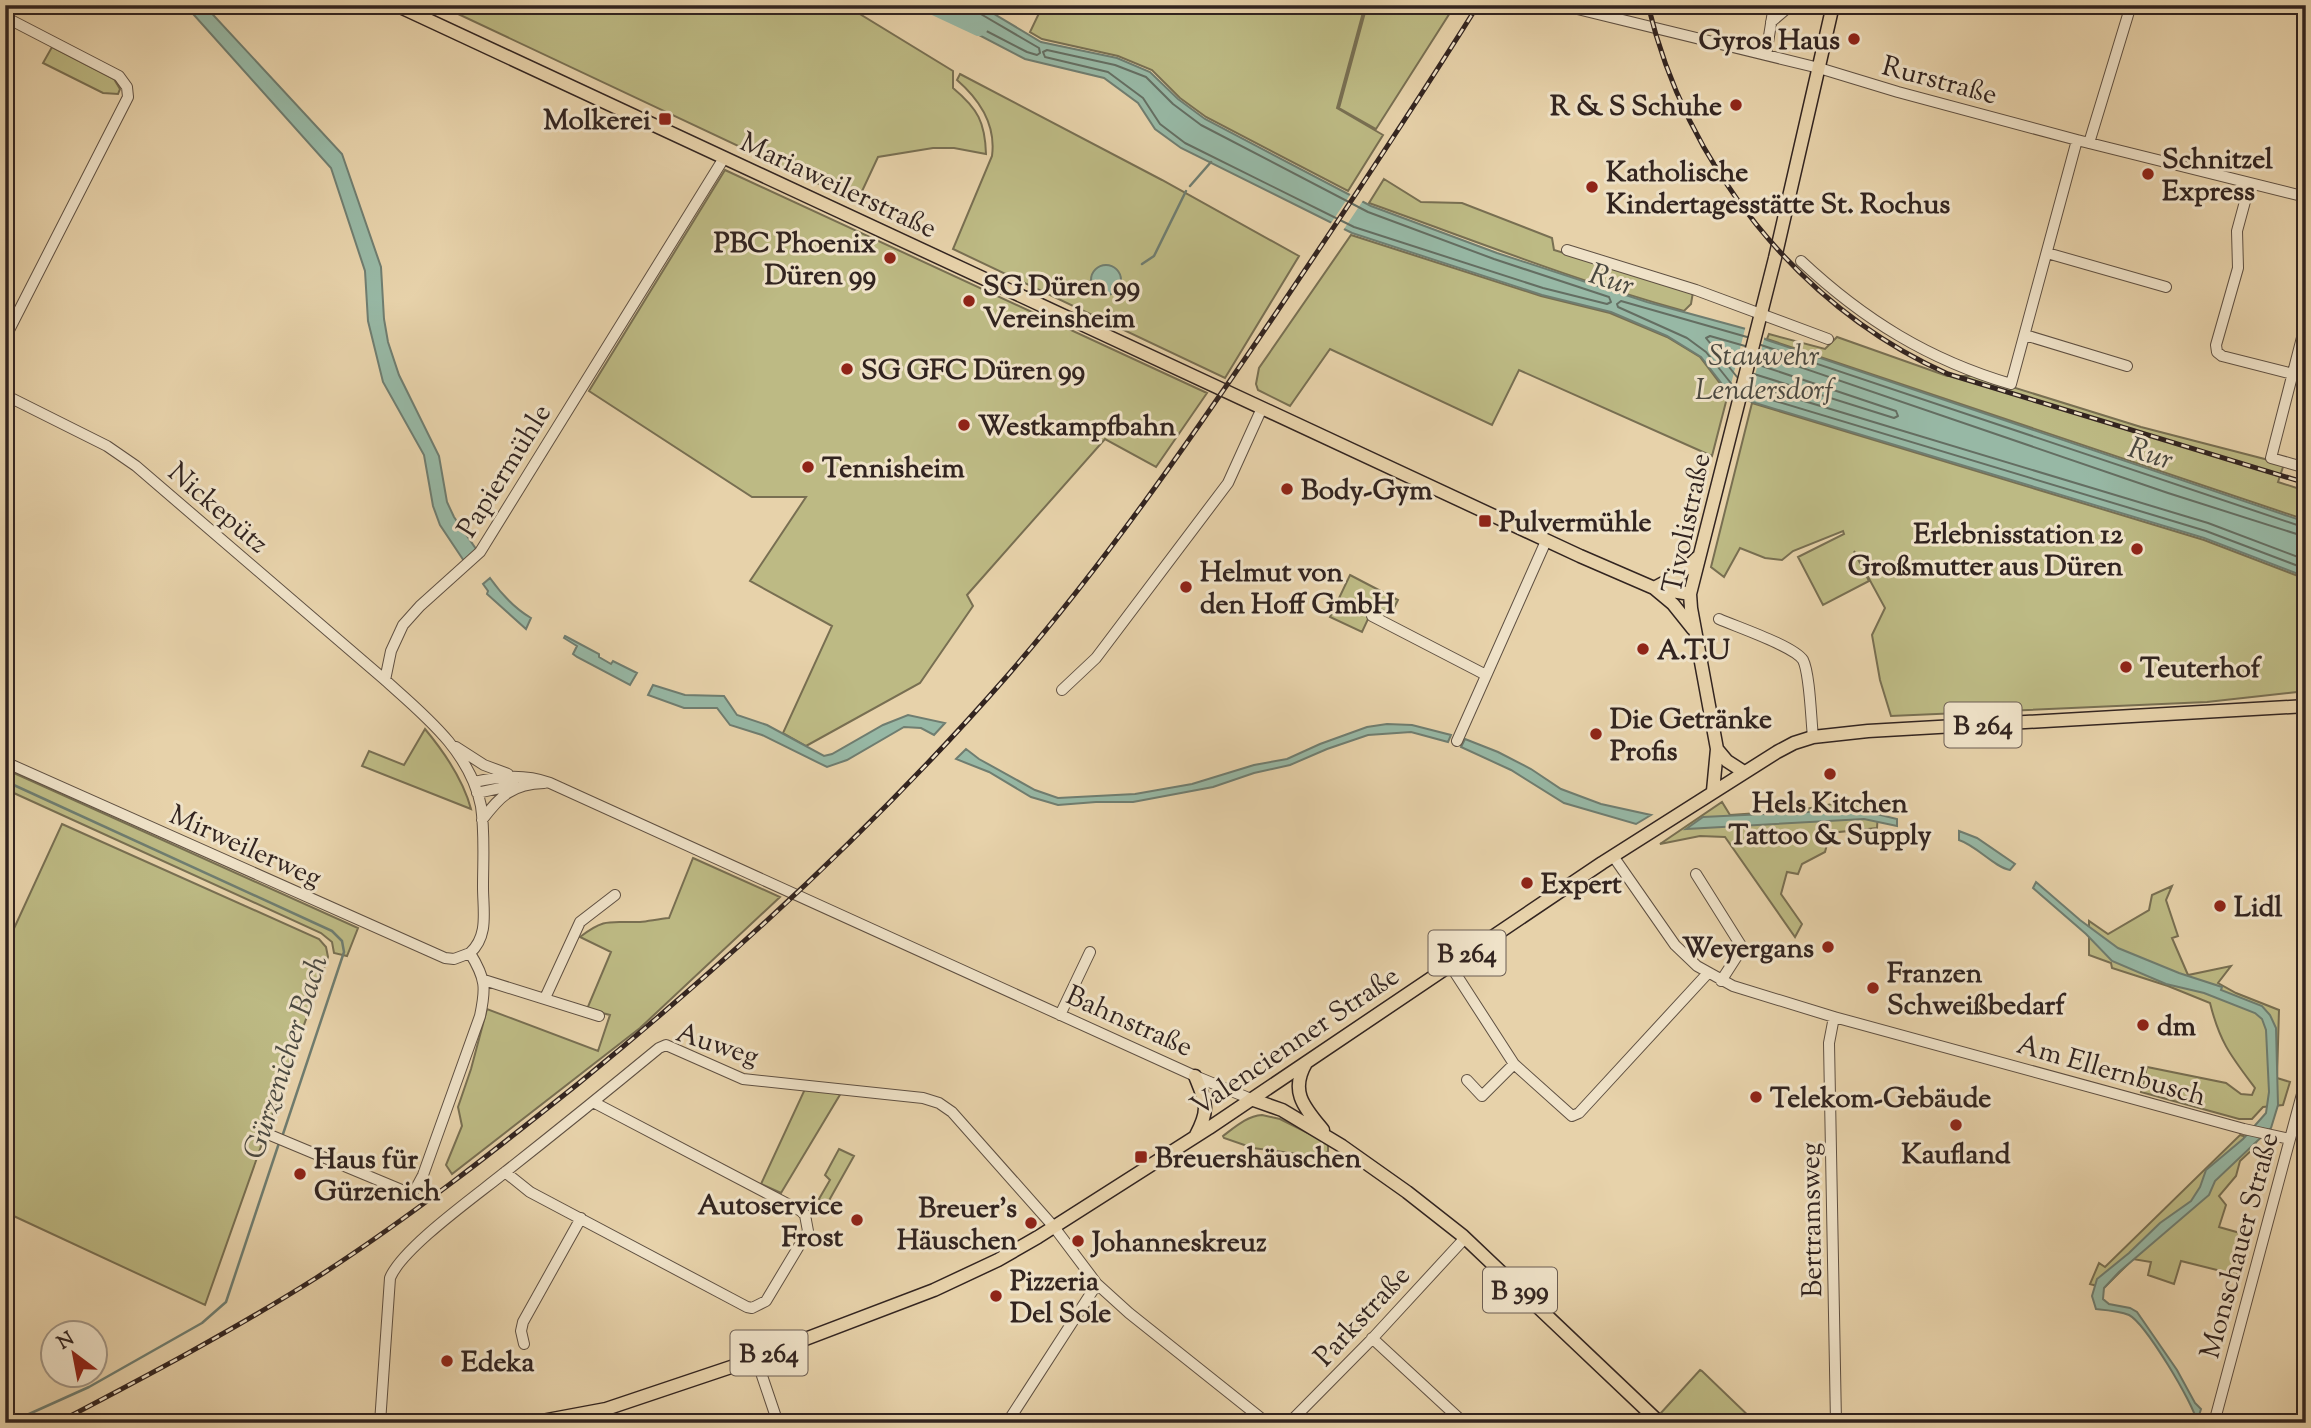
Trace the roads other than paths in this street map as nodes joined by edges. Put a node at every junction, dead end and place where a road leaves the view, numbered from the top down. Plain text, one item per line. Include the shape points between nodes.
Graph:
1 (396, 5) edge
2 (1561, 5) edge
3 (1774, 5) edge
4 (1791, 5) edge
5 (1833, 5) edge
6 (2131, 5) edge
7 (5, 17) edge
8 (1772, 22) junction
9 (1766, 55) junction
10 (1819, 68) junction
11 (2077, 140) junction
12 (2089, 143) junction
13 (724, 158) junction
14 (2250, 183) junction
15 (2306, 197) edge
16 (1567, 250) dead end
17 (2047, 253) junction
18 (1801, 261) dead end
19 (2166, 287) dead end
20 (1759, 317) junction
21 (2306, 322) edge
22 (2025, 335) junction
23 (5, 338) edge
24 (1828, 339) dead end
25 (2127, 366) dead end
26 (2293, 374) junction
27 (5, 395) edge
28 (1262, 408) junction
29 (2306, 468) edge
30 (1546, 541) junction
31 (1699, 556) junction
32 (1654, 588) junction
33 (1690, 594) junction
34 (1372, 616) dead end
35 (1719, 619) dead end
36 (1695, 632) junction
37 (1486, 674) junction
38 (384, 680) junction
39 (1062, 690) dead end
40 (2306, 706) edge
41 (2286, 708) junction
42 (2306, 712) edge
43 (1813, 737) junction
44 (1457, 741) dead end
45 (450, 743) junction
46 (1717, 749) junction
47 (5, 762) edge
48 (1744, 772) junction
49 (515, 776) junction
50 (474, 782) junction
51 (550, 783) junction
52 (530, 784) junction
53 (1713, 791) junction
54 (477, 793) junction
55 (482, 820) junction
56 (1613, 856) junction
57 (1696, 874) dead end
58 (615, 895) dead end
59 (1090, 952) dead end
60 (470, 953) junction
61 (1450, 965) junction
62 (1708, 974) junction
63 (484, 980) junction
64 (1721, 981) junction
65 (545, 998) junction
66 (1060, 1015) junction
67 (598, 1016) dead end
68 (1834, 1017) junction
69 (1308, 1060) junction
70 (1514, 1064) junction
71 (1195, 1076) junction
72 (2306, 1079) edge
73 (1467, 1080) dead end
74 (1251, 1099) junction
75 (593, 1102) junction
76 (1196, 1135) junction
77 (272, 1136) dead end
78 (1328, 1137) junction
79 (2290, 1139) junction
80 (505, 1172) junction
81 (581, 1218) junction
82 (1054, 1227) junction
83 (1465, 1238) junction
84 (1097, 1284) junction
85 (1372, 1338) junction
86 (524, 1344) dead end
87 (756, 1358) junction
88 (380, 1423) edge
89 (531, 1423) edge
90 (778, 1423) edge
91 (1007, 1423) edge
92 (1267, 1423) edge
93 (1289, 1423) edge
94 (1464, 1423) edge
95 (1660, 1423) edge
96 (1836, 1423) edge
97 (2214, 1423) edge

1 - 13 main road, Mariaweilerstraße
2 - 9 street, Rurstraße
3 - 8 street
4 - 8 street
5 - 10 main road, Tivolistraße
6 - 12 street
7 - 23 street via 119,76 128,97
8 - 9 street
9 - 10 street, Rurstraße
10 - 11 street, Rurstraße
10 - 20 main road, Tivolistraße
11 - 12 street, Rurstraße
11 - 17 street
12 - 14 street, Rurstraße
13 - 28 main road, Mariaweilerstraße
13 - 38 street, Papiermühle via 480,552 403,625
14 - 15 street, Rurstraße
14 - 26 street via 2237,231 2238,268 2217,352
16 - 20 street via 1671,282
17 - 19 street
17 - 22 street
18 - 22 street via 1841,297 1915,346 1978,374 2011,384
20 - 24 street
20 - 31 main road, Tivolistraße
21 - 26 street
22 - 25 street
26 - 29 street via 2271,458
27 - 38 street, Nickepütz via 107,446 136,466
28 - 30 main road, Mariaweilerstraße
28 - 39 street via 1228,483 1096,658
30 - 32 main road, Mariaweilerstraße
30 - 37 street
31 - 32 main road via 1680,574
31 - 33 main road, Tivolistraße
32 - 33 main road, Mariaweilerstraße
32 - 36 main road
33 - 36 main road, Tivolistraße
34 - 37 street
35 - 43 street via 1790,649 1802,659
36 - 46 main road, Tivolistraße
37 - 44 street
38 - 45 street
40 - 41 main road, Valencienner Straße / B 264
41 - 42 main road, Valencienner Straße / B 264
41 - 43 main road, Valencienner Straße / B 264
43 - 48 main road, Valencienner Straße / B 264
45 - 49 street, Bahnstraße via 484,765
45 - 50 street
46 - 48 main road
46 - 53 main road, Tivolistraße
47 - 60 street, Mirweilerweg via 445,958
48 - 53 main road, Valencienner Straße / B 264
49 - 50 street, Bahnstraße
49 - 51 street, Bahnstraße
50 - 54 street
51 - 52 street, Bahnstraße
51 - 66 street, Bahnstraße
52 - 54 street, Bahnstraße
52 - 55 street, Bahnstraße via 503,794
53 - 56 main road, Valencienner Straße / B 264
54 - 55 street
55 - 60 street via 483,928 478,946
56 - 61 main road, Valencienner Straße / B 264
56 - 62 street, Am Ellernbusch via 1675,945
57 - 64 street via 1740,944
58 - 65 street via 580,922
59 - 66 street
60 - 63 street
61 - 69 main road, Valencienner Straße / B 264
61 - 70 street
62 - 64 street, Am Ellernbusch
62 - 70 street via 1579,1114 1570,1115
63 - 65 street
63 - 77 street via 480,1016 423,1175 409,1194
64 - 68 street, Am Ellernbusch
65 - 67 street
66 - 71 street, Bahnstraße
68 - 79 street, Am Ellernbusch
68 - 96 street, Bertramsweg via 1829,1043
69 - 74 main road, Valencienner Straße / B 264
69 - 78 main road via 1297,1088
70 - 73 street via 1482,1096
71 - 74 street, Bahnstraße
71 - 76 main road via 1206,1103 1206,1117
72 - 79 street, Monschauer Straße
74 - 76 main road, Valencienner Straße / B 264
74 - 78 main road, Bahnstraße / B 399 via 1282,1110
75 - 80 street, Auweg
75 - 81 street via 801,1211 808,1226 766,1301 752,1308
75 - 82 street, Auweg via 666,1045 743,1079 923,1098 952,1112
76 - 82 main road, Valencienner Straße / B 264
78 - 83 main road, Bahnstraße / B 399
79 - 97 street, Monschauer Straße
80 - 81 street via 530,1192
80 - 88 street, Auweg via 393,1270
81 - 86 street via 523,1322
82 - 84 street
82 - 87 main road, Valencienner Straße / B 264 via 960,1279
83 - 85 street, Parkstraße
83 - 95 main road, Bahnstraße / B 399
84 - 91 street
84 - 92 street
85 - 93 street, Parkstraße
85 - 94 street
87 - 89 main road, Valencienner Straße / B 264 via 606,1409
87 - 90 street

